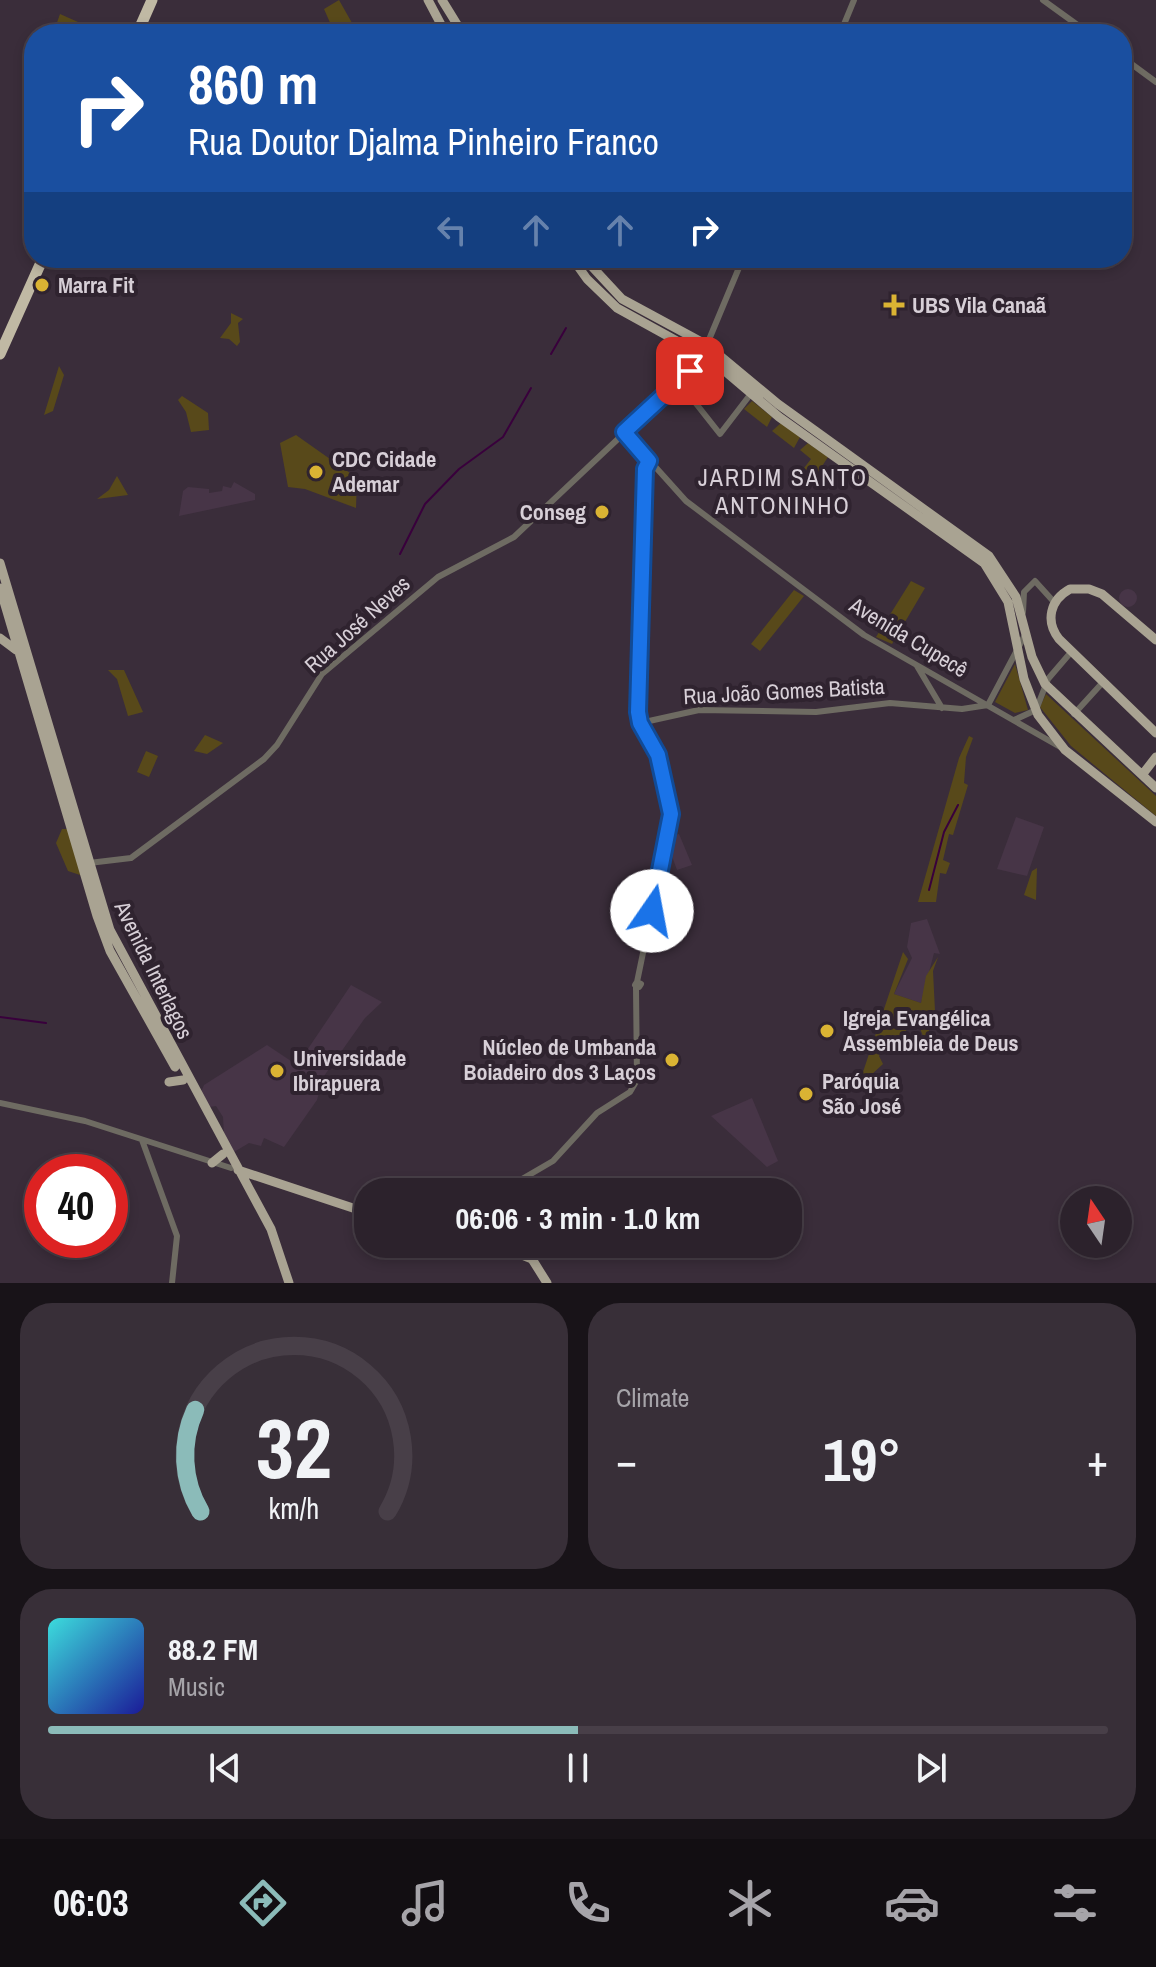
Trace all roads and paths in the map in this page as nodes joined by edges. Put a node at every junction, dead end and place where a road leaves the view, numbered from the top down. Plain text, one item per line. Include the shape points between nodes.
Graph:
1 (154, 0) edge
2 (428, 0) edge
3 (442, 0) edge
4 (854, 0) edge
5 (1043, 0) edge
6 (143, 24) edge
7 (441, 24) edge
8 (457, 24) edge
9 (844, 24) edge
10 (1076, 24) edge
11 (1132, 64) edge
12 (1156, 82) edge
13 (31, 268) edge
14 (39, 268) edge
15 (579, 268) edge
16 (593, 268) edge
17 (739, 268) edge
18 (0, 336) edge
19 (705, 349) junction
20 (0, 354) edge
21 (679, 382) junction
22 (754, 390) junction
23 (624, 432) junction
24 (649, 461) junction
25 (0, 563) edge
26 (0, 588) edge
27 (1022, 598) junction
28 (1054, 602) junction
29 (1026, 633) junction
30 (11, 640) edge
31 (1156, 640) edge
32 (1018, 649) junction
33 (1072, 651) junction
34 (916, 665) junction
35 (1105, 681) junction
36 (1045, 684) junction
37 (988, 705) junction
38 (942, 708) junction
39 (1036, 710) junction
40 (1074, 714) junction
41 (1017, 720) junction
42 (640, 723) junction
43 (1156, 733) edge
44 (1065, 750) junction
45 (1156, 757) edge
46 (1142, 775) junction
47 (1156, 788) edge
48 (1156, 822) edge
49 (85, 864) junction
50 (184, 1077) junction
51 (169, 1082) dead end
52 (0, 1103) edge
53 (142, 1140) junction
54 (223, 1154) junction
55 (212, 1163) junction
56 (235, 1170) junction
57 (524, 1178) edge
58 (354, 1208) edge
59 (530, 1258) edge
60 (172, 1283) edge
61 (287, 1283) edge
62 (547, 1283) edge

1 - 6 highway
2 - 7 main road
3 - 8 main road
4 - 9 street
5 - 10 street
11 - 12 street
13 - 18 highway
14 - 20 highway
15 - 19 main road via 617,308
16 - 19 main road via 622,299
17 - 19 street, Rua José Neves
19 - 21 street, Rua José Neves
19 - 22 main road
21 - 22 street via 720,434
21 - 23 street, Rua José Neves
22 - 27 main road via 989,556
22 - 32 main road via 984,563 1008,602
23 - 24 street, Avenida Cupecê
23 - 49 street, Rua José Neves via 514,537 438,577 322,674 264,759 131,858
24 - 34 street, Avenida Cupecê via 686,501 864,635
24 - 42 street
25 - 30 main road, Avenida Interlagos
26 - 30 main road, Avenida Interlagos
27 - 28 street via 1035,581
27 - 29 main road
28 - 31 main road via 1073,588 1097,591
28 - 33 main road via 1052,627
29 - 32 street
29 - 36 main road
30 - 49 main road, Avenida Interlagos
30 - 49 main road, Avenida Interlagos
32 - 37 street
32 - 39 main road
33 - 35 main road
33 - 36 street
34 - 37 street, Avenida Cupecê
34 - 38 street
35 - 40 street
35 - 43 main road
36 - 39 street
36 - 40 main road
37 - 38 street, Rua João Gomes Batista
37 - 41 street, Avenida Cupecê
38 - 42 street, Rua João Gomes Batista via 905,703 816,712 699,710
39 - 41 street
39 - 44 main road
40 - 46 main road
41 - 44 street, Avenida Cupecê
42 - 57 street via 658,755 671,817 638,984 637,1080 633,1089 597,1113 553,1161
44 - 48 main road, Avenida Cupecê
45 - 46 main road
46 - 47 main road
49 - 50 main road, Avenida Interlagos via 117,945
50 - 51 main road
50 - 54 main road, Avenida Interlagos
50 - 56 main road, Avenida Interlagos
52 - 53 street via 85,1121
53 - 55 street
53 - 60 street via 177,1236
54 - 55 main road
54 - 56 main road, Avenida Interlagos
55 - 56 street
56 - 58 main road
56 - 61 main road, Avenida Interlagos
59 - 62 main road

